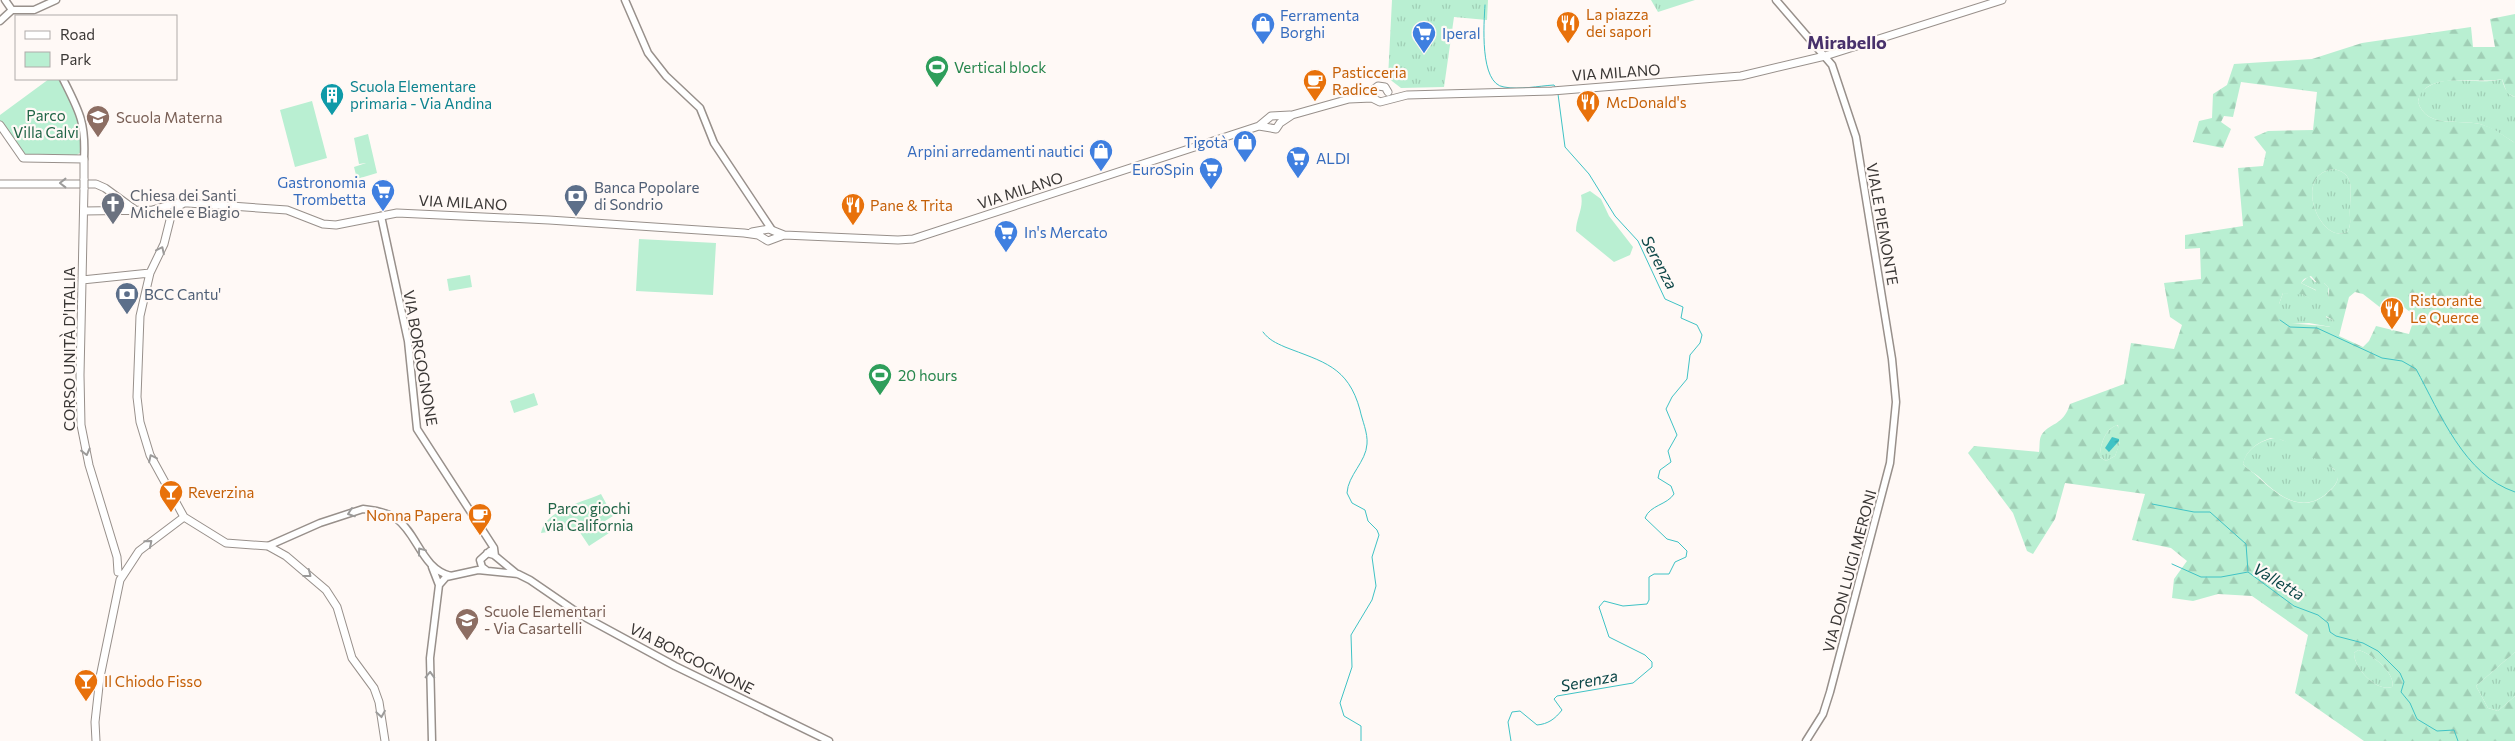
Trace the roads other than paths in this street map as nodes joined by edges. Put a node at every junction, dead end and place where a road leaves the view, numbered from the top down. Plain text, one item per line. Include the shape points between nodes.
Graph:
1 (5, 0) edge
2 (56, 0) edge
3 (625, 0) edge
4 (1776, 0) edge
5 (2002, 0) edge
6 (12, 10) junction
7 (34, 13) edge
8 (0, 21) edge
9 (1825, 56) junction
10 (62, 80) edge
11 (1373, 92) junction
12 (1388, 92) junction
13 (1407, 95) junction
14 (1362, 98) junction
15 (1376, 100) junction
16 (1385, 100) junction
17 (1278, 120) junction
18 (1267, 123) junction
19 (0, 126) edge
20 (84, 159) junction
21 (0, 184) edge
22 (184, 203) junction
23 (84, 211) junction
24 (149, 211) junction
25 (138, 212) junction
26 (171, 216) junction
27 (381, 216) junction
28 (769, 232) junction
29 (150, 273) junction
30 (82, 280) junction
31 (1896, 402) joint
32 (184, 517) junction
33 (492, 545) junction
34 (277, 547) junction
35 (487, 553) junction
36 (496, 556) junction
37 (480, 562) junction
38 (431, 565) junction
39 (489, 570) junction
40 (468, 572) junction
41 (518, 574) junction
42 (451, 576) junction
43 (119, 577) junction
44 (439, 585) junction
45 (96, 741) edge
46 (385, 741) edge
47 (432, 741) edge
48 (829, 741) edge
49 (1806, 741) edge

1 - 6 street
2 - 7 street
3 - 28 street via 648,53 666,76 700,108 714,143 765,220
4 - 9 street, VIALE PIEMONTE
5 - 9 main road, VIA MILANO
6 - 7 street
6 - 8 street
9 - 13 main road, VIA MILANO via 1741,76 1564,90
9 - 31 street, VIALE PIEMONTE via 1832,65 1856,137
10 - 20 street via 83,122
11 - 12 main road via 1382,86
11 - 14 main road
11 - 15 main road
12 - 13 main road, VIA MILANO
12 - 16 main road
13 - 16 main road, VIA MILANO
14 - 15 main road
14 - 17 main road via 1335,102
15 - 16 main road
17 - 18 main road
17 - 18 main road via 1276,129
18 - 28 main road, VIA MILANO via 913,239
19 - 20 main road via 23,158
20 - 23 main road, CORSO UNITÀ D'ITALIA
25 -> 21 main road via 96,184
22 - 24 main road, VIA MILANO
22 - 26 main road via 176,207
22 - 27 main road, VIA MILANO via 287,210 323,224 336,225
23 - 25 main road
23 - 30 main road, CORSO UNITÀ D'ITALIA
24 - 25 main road
24 - 26 main road via 165,209
29 -> 26 main road via 164,244
27 - 28 main road, VIA MILANO via 397,213
27 - 33 street, VIA BORGOGNONE via 408,341 417,429
29 - 30 main road
32 -> 29 main road via 150,455 139,411 136,383 140,316
30 -> 43 main road, CORSO UNITÀ D'ITALIA via 82,438 116,556
31 - 49 street, VIA DON LUIGI MERONI via 1890,463 1832,685 1823,714
32 - 34 main road via 226,543
43 -> 32 main road via 139,552
33 - 35 street
33 - 36 street, VIA BORGOGNONE
38 -> 34 street via 398,520 362,509 320,524
34 -> 46 main road via 332,598 352,658 374,688
35 - 36 street
35 - 37 street
36 - 39 street via 497,566
36 - 41 street, VIA BORGOGNONE
37 - 39 street
37 - 40 street
38 - 42 street
38 - 44 street
39 - 40 street, VIA BORGOGNONE
39 - 41 street, VIA BORGOGNONE
40 - 42 street, VIA BORGOGNONE
41 - 48 street, VIA BORGOGNONE via 581,615 675,666
42 - 44 street
43 - 45 main road via 99,684
47 -> 44 street via 430,658

